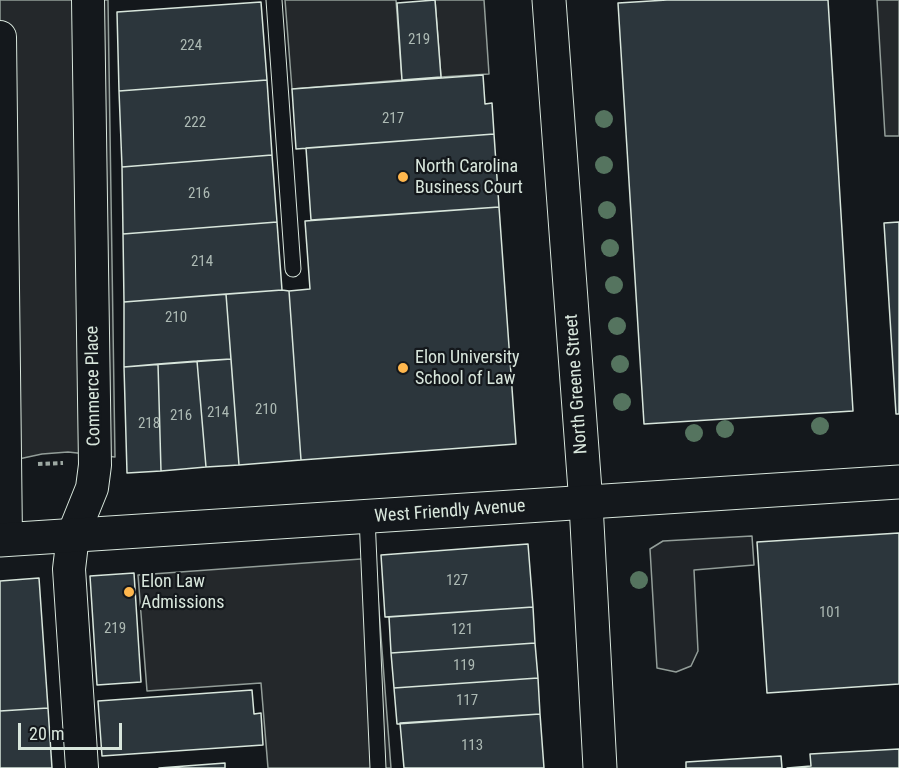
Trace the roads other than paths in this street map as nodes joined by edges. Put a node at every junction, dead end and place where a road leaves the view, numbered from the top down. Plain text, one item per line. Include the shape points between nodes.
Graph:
1 (88, 0) edge
2 (274, 0) edge
3 (549, 0) edge
4 (0, 38) edge
5 (292, 269) dead end
6 (899, 482) edge
7 (586, 504) junction
8 (367, 517) junction
9 (73, 535) junction
10 (3, 539) edge
11 (82, 768) edge
12 (378, 768) edge
13 (600, 768) edge

1 - 9 street, Commerce Place via 95,465 92,488
2 - 5 lane
3 - 7 main road, North Greene Street
4 - 10 street
6 - 7 main road, West Friendly Avenue
7 - 8 main road, West Friendly Avenue
7 - 13 main road, North Greene Street
8 - 9 main road, West Friendly Avenue
8 - 12 lane
9 - 10 main road, West Friendly Avenue
9 - 11 street, Commerce Place via 69,569

